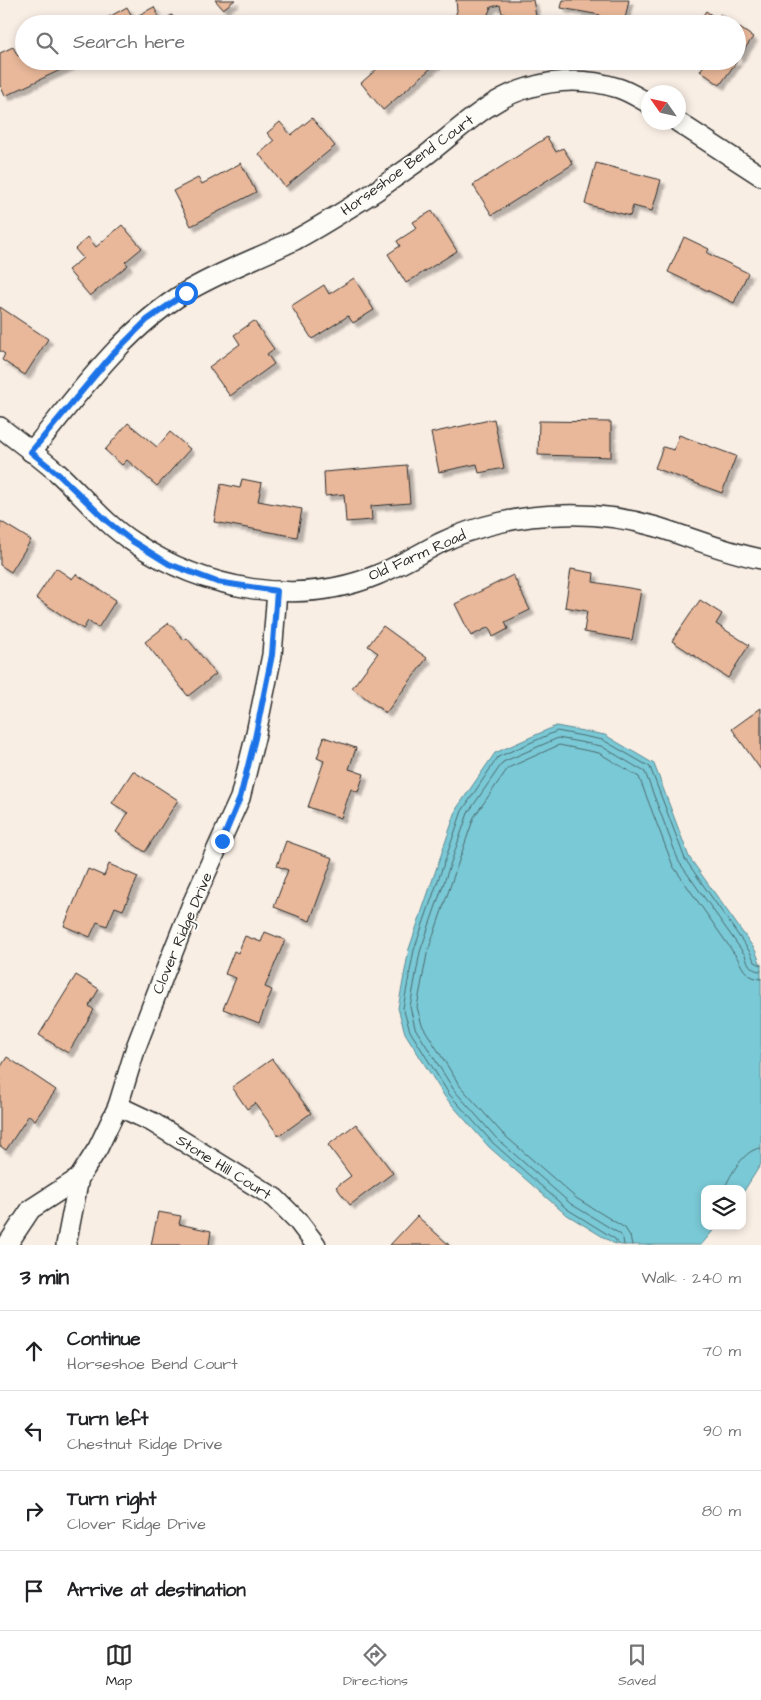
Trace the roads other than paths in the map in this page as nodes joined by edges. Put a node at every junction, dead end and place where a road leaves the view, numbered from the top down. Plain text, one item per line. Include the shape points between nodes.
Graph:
1 (641, 99) edge
2 (686, 127) edge
3 (761, 176) edge
4 (0, 427) edge
5 (31, 452) junction
6 (761, 559) edge
7 (277, 591) junction
8 (118, 1106) junction
9 (79, 1178) junction
10 (7, 1245) edge
11 (66, 1245) edge
12 (316, 1245) edge

1 - 5 street, Horseshoe Bend Court via 620,88 589,82 561,82 528,88 495,102 425,156 343,212 186,293 147,320 112,355
2 - 3 street
4 - 5 street, Old Farm Road
5 - 7 street, Old Farm Road via 114,527 169,564 217,582
6 - 7 street, Old Farm Road via 725,551 656,527 604,516 527,517 462,534 399,566 352,583 320,589
7 - 8 street, Clover Ridge Drive via 272,655 240,798 162,977
8 - 9 street, Clover Ridge Drive
8 - 12 street, Stone Hill Court via 152,1122 275,1198
9 - 10 street, Clover Ridge Drive via 31,1209
9 - 11 street, Clover Ridge Drive

